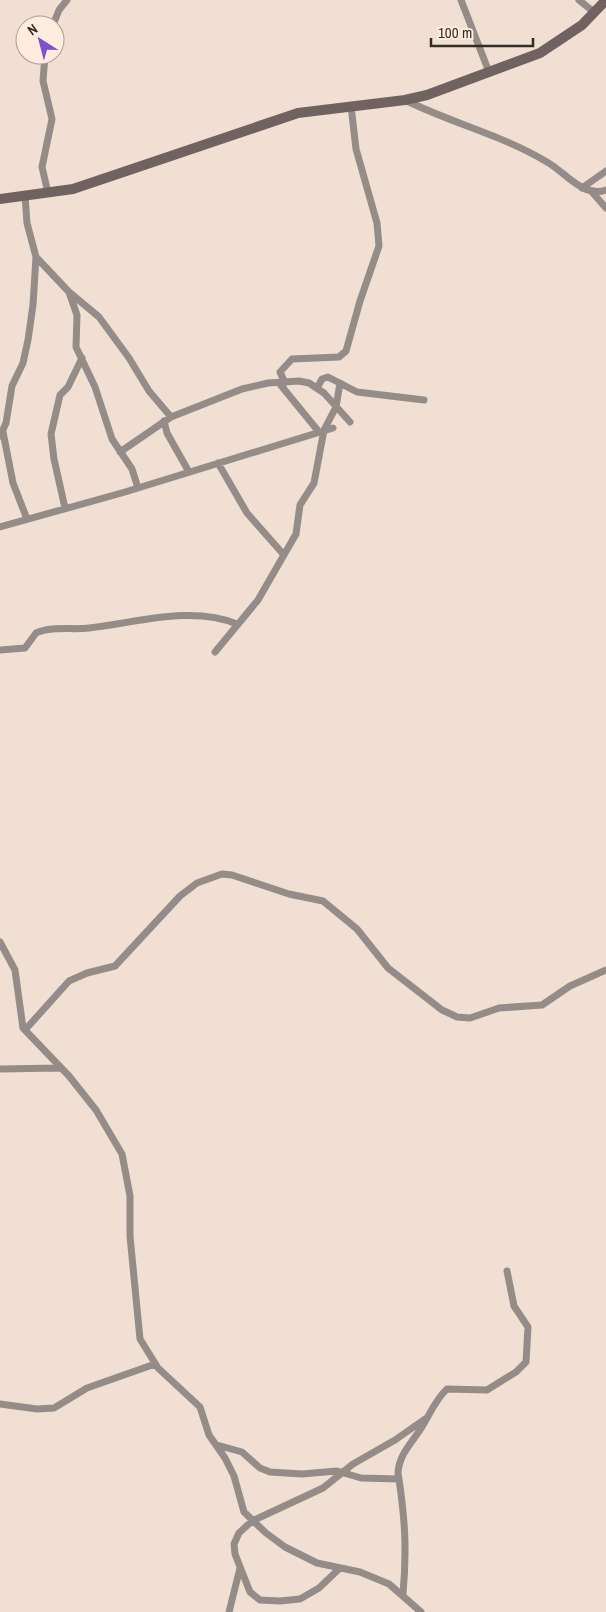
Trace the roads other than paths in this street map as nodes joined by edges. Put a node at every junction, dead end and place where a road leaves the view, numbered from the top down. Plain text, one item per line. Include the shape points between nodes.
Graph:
1 (66, 0) edge
2 (461, 0) edge
3 (579, 0) edge
4 (606, 0) edge
5 (596, 13) junction
6 (57, 15) edge
7 (44, 65) edge
8 (489, 72) junction
9 (405, 100) junction
10 (350, 106) junction
11 (606, 171) edge
12 (582, 188) junction
13 (606, 190) edge
14 (592, 192) junction
15 (48, 193) junction
16 (25, 195) junction
17 (0, 199) edge
18 (606, 208) edge
19 (36, 257) junction
20 (69, 292) junction
21 (82, 358) junction
22 (282, 383) junction
23 (340, 383) junction
24 (317, 388) junction
25 (424, 400) dead end
26 (336, 407) junction
27 (168, 419) junction
28 (350, 422) dead end
29 (333, 428) dead end
30 (321, 431) junction
31 (1, 434) edge
32 (120, 452) junction
33 (218, 463) junction
34 (189, 472) junction
35 (138, 488) junction
36 (65, 508) junction
37 (27, 519) junction
38 (0, 527) edge
39 (284, 555) junction
40 (236, 624) junction
41 (0, 650) edge
42 (215, 652) dead end
43 (0, 942) edge
44 (606, 970) edge
45 (25, 1030) junction
46 (60, 1068) junction
47 (0, 1069) edge
48 (507, 1271) dead end
49 (155, 1364) junction
50 (0, 1404) edge
51 (427, 1417) junction
52 (217, 1445) junction
53 (342, 1472) junction
54 (399, 1479) junction
55 (252, 1521) junction
56 (240, 1567) junction
57 (340, 1568) junction
58 (403, 1594) junction
59 (229, 1612) edge
60 (421, 1612) edge

1 - 6 street
2 - 8 street
3 - 5 street
4 - 5 street
5 - 8 street via 540,53
7 - 15 street via 43,81 52,119 42,167
8 - 9 street
9 - 10 street
9 - 12 street via 545,161
10 - 15 street via 298,113 73,189
10 - 22 street via 356,149 377,223 379,246 346,351 332,358 292,359 280,372
11 - 12 street
12 - 14 street
13 - 14 street
14 - 18 street
15 - 16 street
16 - 17 street
16 - 19 street via 27,223
19 - 20 street
19 - 31 street via 28,340 23,363 12,386
20 - 21 street via 77,314 76,347
20 - 27 street via 99,317
21 - 32 street via 112,439
21 - 36 street via 68,387 60,395 51,434
22 - 24 street via 303,381
22 - 27 street via 251,386
22 - 30 street
23 - 24 street via 325,377
23 - 25 street via 357,392
23 - 26 street
24 - 26 street
26 - 28 street
26 - 30 street
27 - 32 street
27 - 34 street via 167,433
29 - 30 street
30 - 33 street
30 - 39 street via 314,483 300,505 298,530
31 - 37 street via 15,490
32 - 35 street via 132,469
33 - 34 street
33 - 39 street via 247,513
34 - 35 street
35 - 36 street
36 - 37 street
37 - 38 street
39 - 40 street via 258,600
40 - 41 street via 221,618 193,616 49,630 36,633 25,648
40 - 42 street
43 - 45 street via 15,970
44 - 45 street via 570,986 542,1005 499,1008 474,1017 457,1018 388,968 357,929 324,901 222,874 197,883 180,896 115,966 69,981
45 - 46 street
46 - 47 street
46 - 49 street via 96,1110 123,1158 130,1196 130,1236 140,1339
48 - 51 street via 514,1306 528,1327 526,1362 486,1390 446,1389
49 - 50 street via 87,1388 54,1408
49 - 52 street via 200,1407 209,1435
51 - 53 street
51 - 54 street via 401,1458
52 - 53 street via 242,1452 260,1468 270,1472
52 - 55 street via 234,1476 243,1509
53 - 54 street via 361,1478
53 - 55 street via 322,1488
54 - 58 street via 406,1526
55 - 56 street via 239,1533 234,1544
55 - 57 street via 285,1547 317,1563
56 - 57 street via 250,1592 259,1599 273,1602 306,1597
56 - 59 street
57 - 58 street via 371,1576
58 - 60 street

